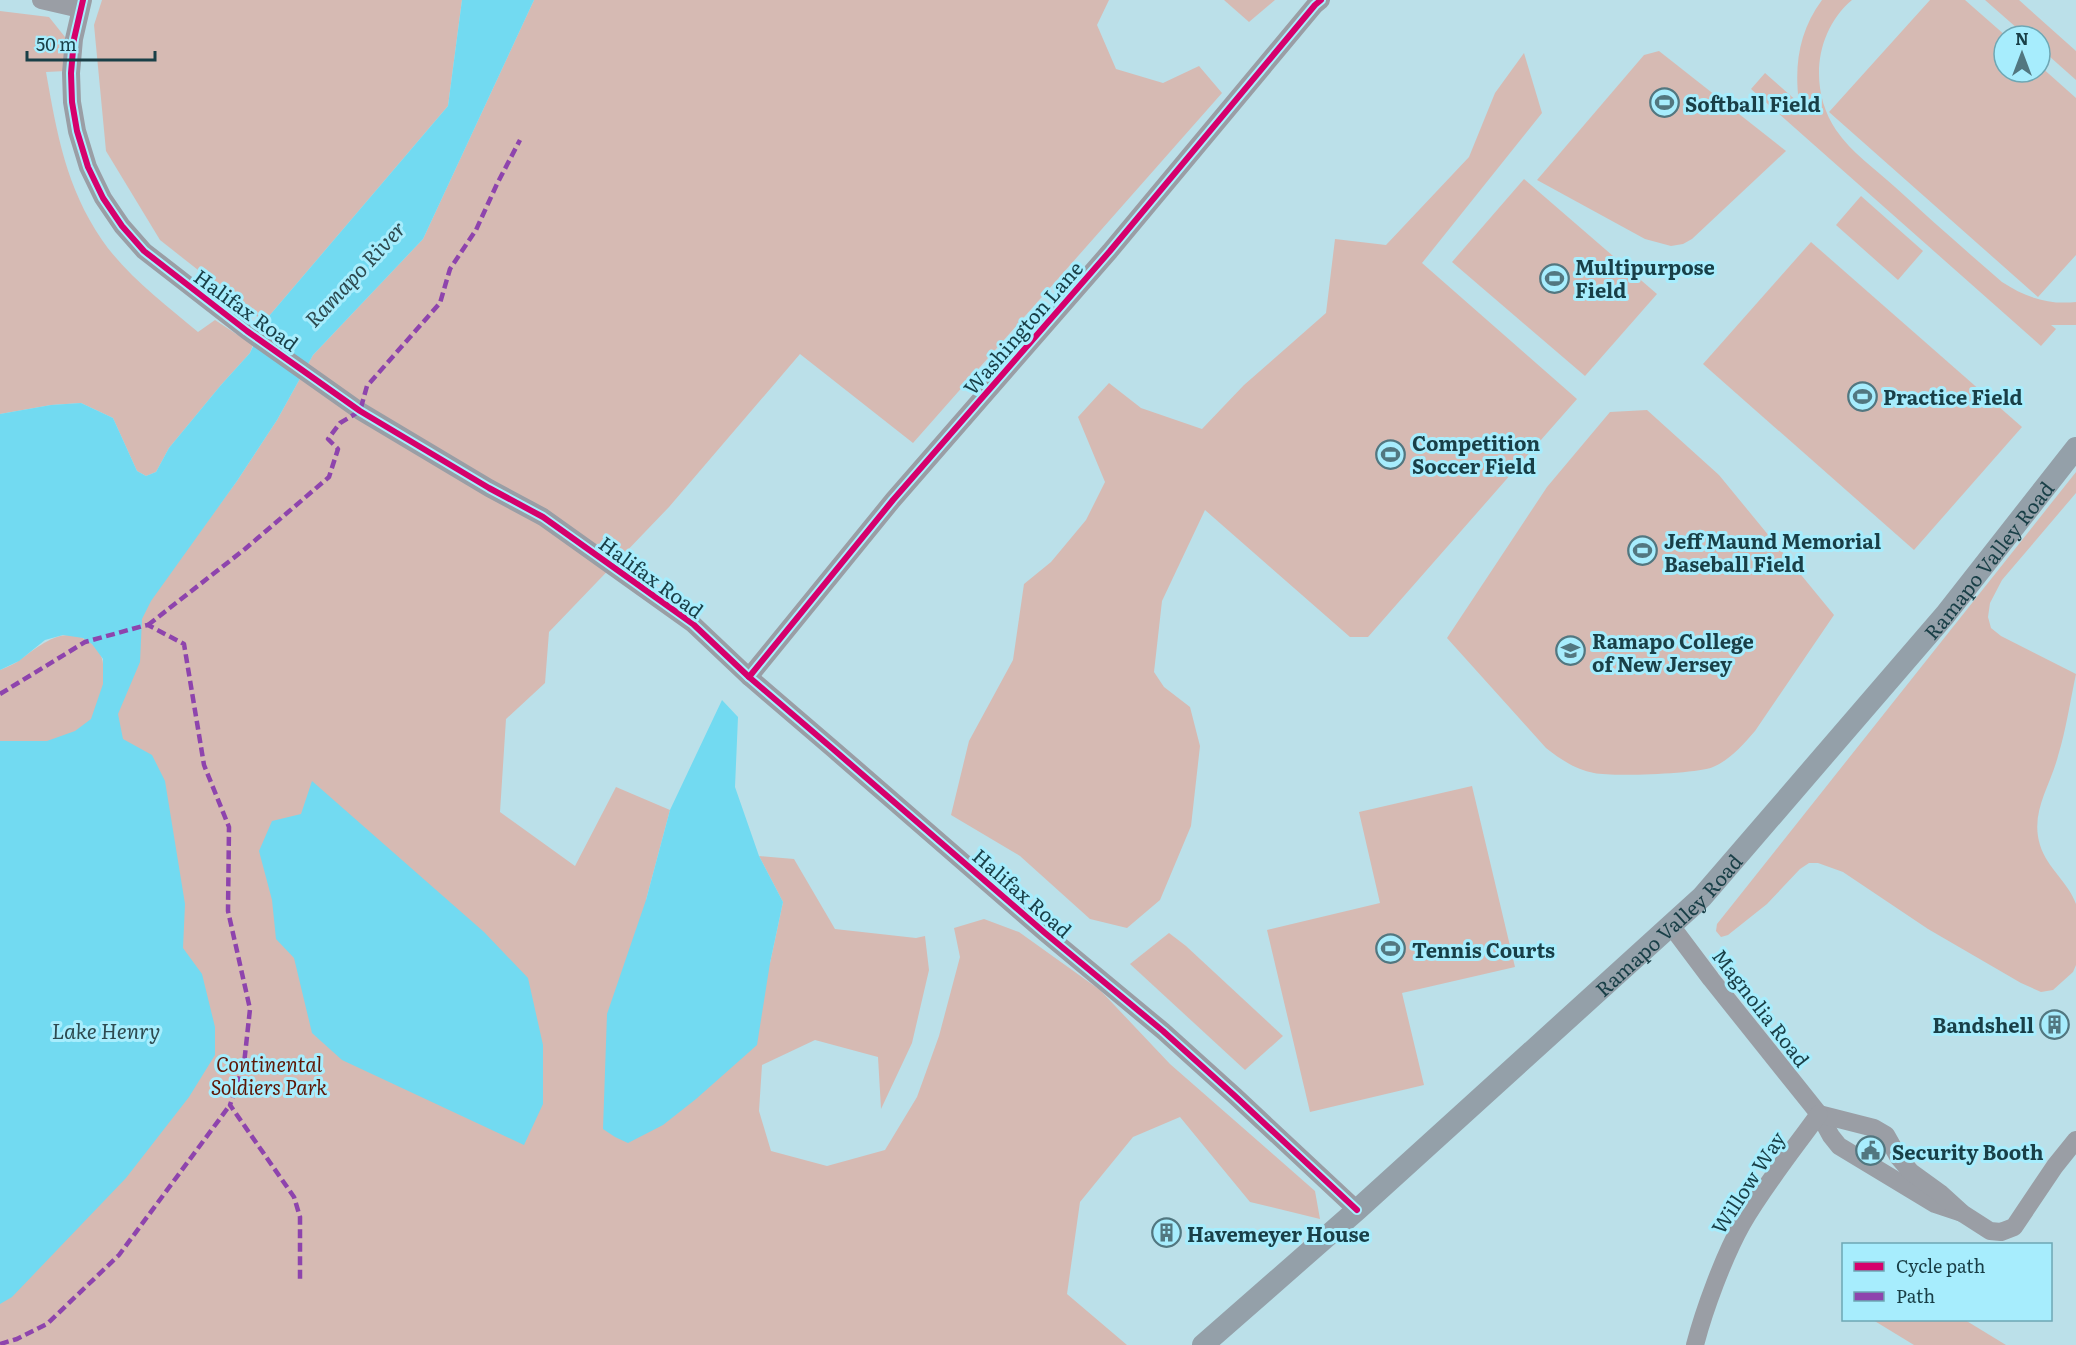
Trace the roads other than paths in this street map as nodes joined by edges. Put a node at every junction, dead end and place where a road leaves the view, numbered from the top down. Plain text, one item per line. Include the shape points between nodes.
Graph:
1 (41, 0) edge
2 (1321, 0) edge
3 (82, 5) edge
4 (2076, 448) edge
5 (749, 677) junction
6 (1672, 927) junction
7 (1819, 1114) junction
8 (2076, 1140) edge
9 (1357, 1210) junction
10 (1962, 1213) junction
11 (1203, 1345) edge
12 (1695, 1345) edge

1 - 3 street
2 - 5 street, Washington Lane via 893,500
3 - 5 street, Halifax Road via 72,61 77,131 103,198 144,251 360,411 543,518 693,624
4 - 6 main road, Ramapo Valley Road via 1945,615 1723,875
5 - 9 street, Halifax Road via 1163,1031
6 - 7 street, Magnolia Road
6 - 9 main road, Ramapo Valley Road
7 - 10 street, Magnolia Road via 1839,1146 1935,1204
7 - 10 street via 1874,1128 1886,1135 1911,1172
7 - 12 street, Willow Way via 1742,1224
8 - 10 street via 2014,1227 1990,1231
9 - 11 main road, Ramapo Valley Road

